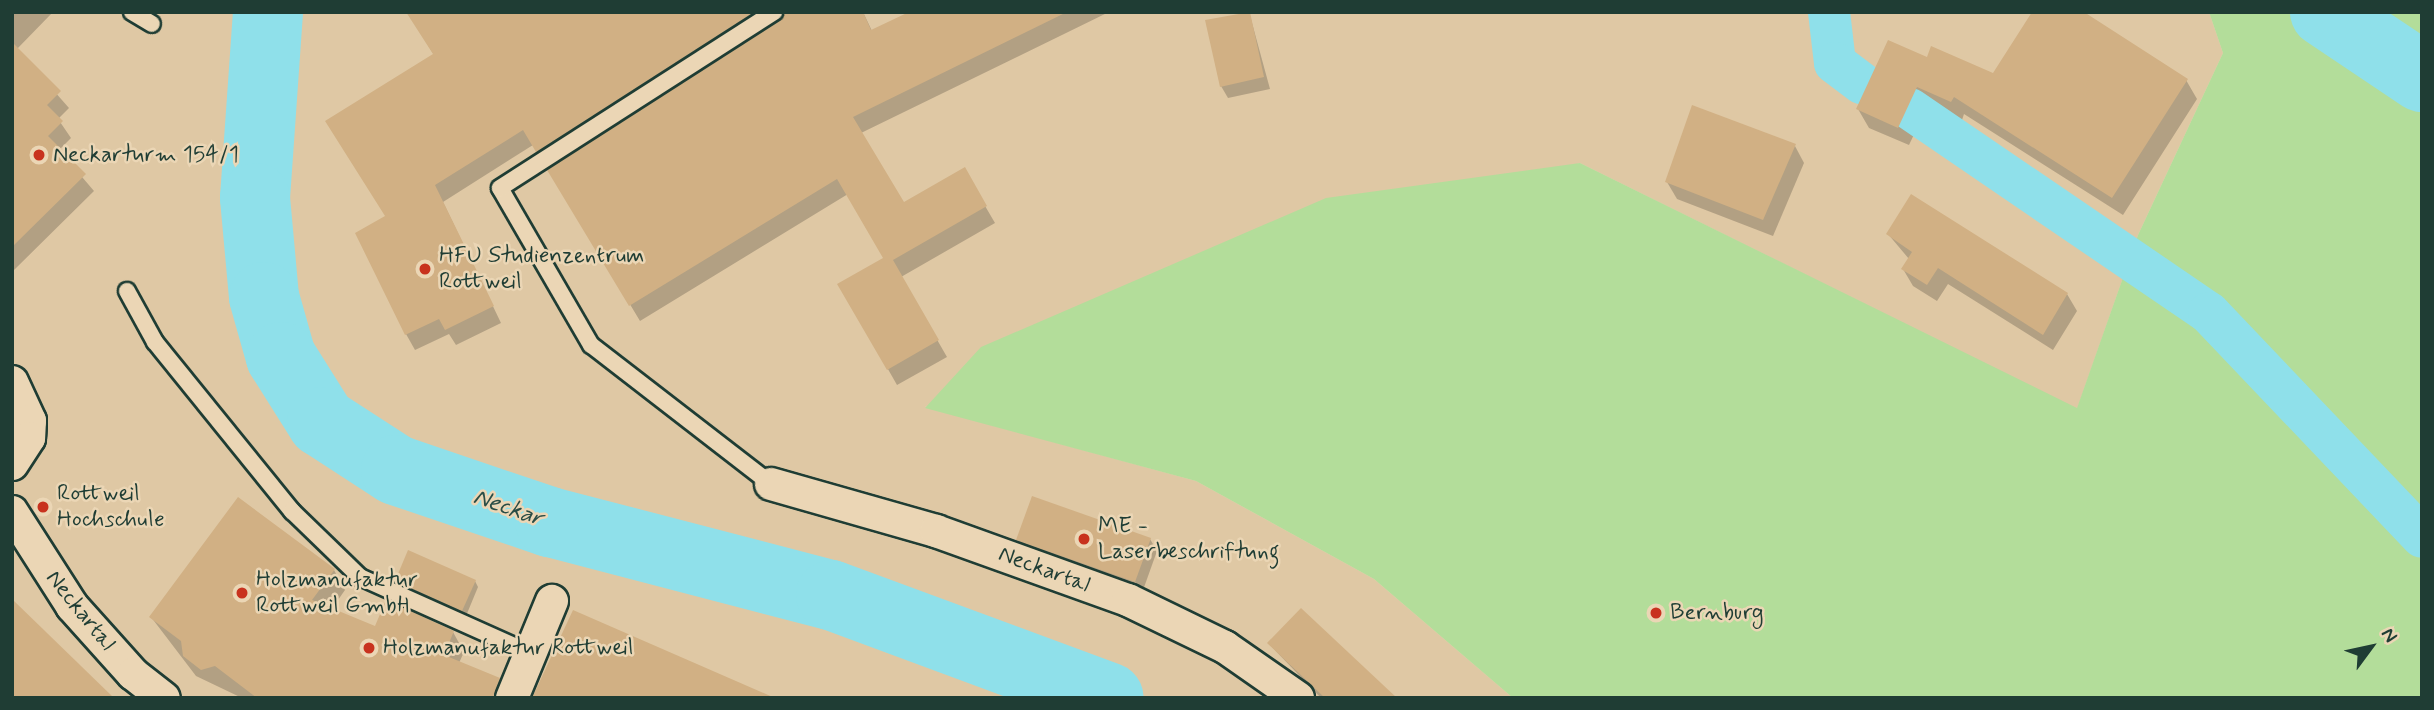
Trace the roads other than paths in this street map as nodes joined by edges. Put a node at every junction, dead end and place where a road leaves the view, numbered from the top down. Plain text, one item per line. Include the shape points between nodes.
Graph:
1 (132, 12) edge
2 (774, 12) edge
3 (152, 24) dead end
4 (127, 291) dead end
5 (12, 382) edge
6 (12, 464) edge
7 (771, 484) joint
8 (12, 512) edge
9 (552, 601) dead end
10 (530, 653) junction
11 (164, 698) edge
12 (512, 698) edge
13 (1298, 698) edge

1 - 3 lane
2 - 7 lane via 500,188 591,345
4 - 10 lane via 155,342 276,491 360,577
5 - 6 street via 30,421 29,438
7 - 13 street, Neckartal via 936,531 1128,600 1225,647
8 - 11 street, Neckartal via 72,606 133,674
9 - 10 street
10 - 12 street

